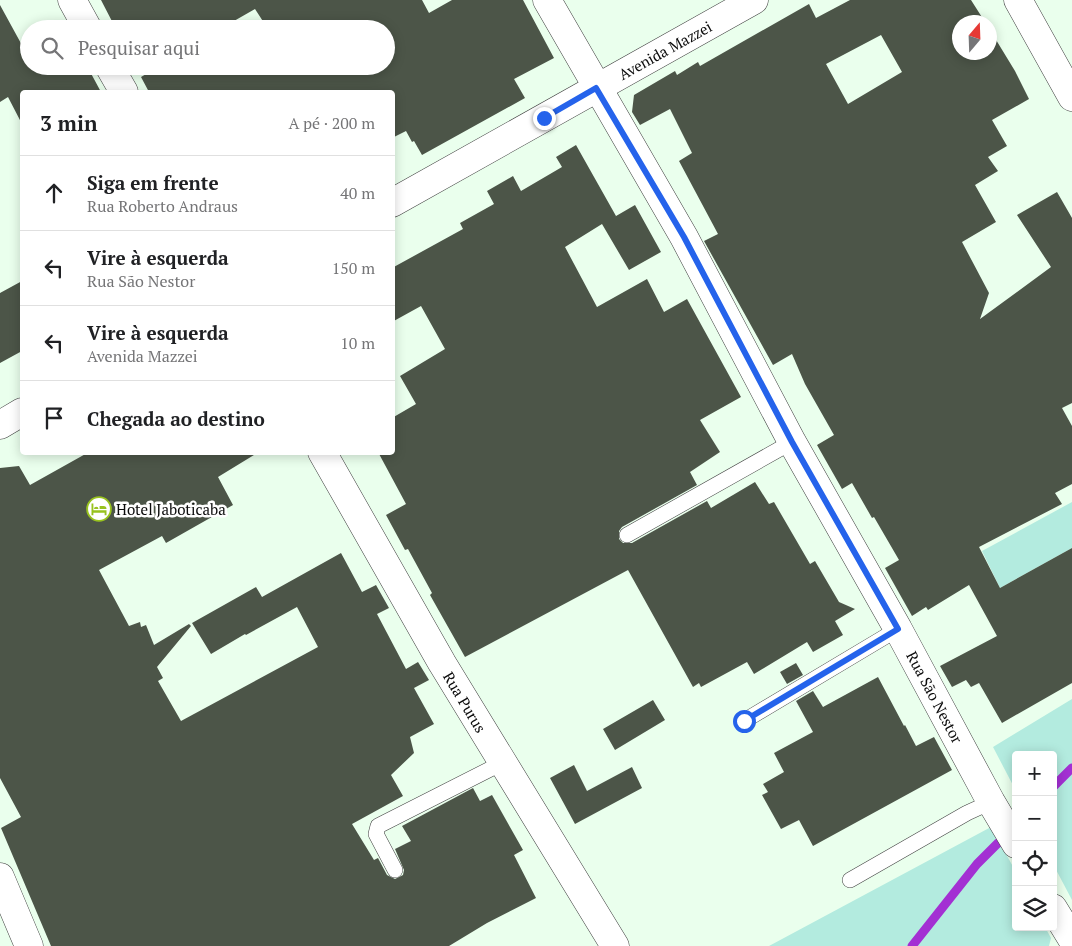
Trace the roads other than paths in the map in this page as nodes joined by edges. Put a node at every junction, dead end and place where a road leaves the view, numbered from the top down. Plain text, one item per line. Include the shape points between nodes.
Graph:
1 (72, 0) edge
2 (547, 0) edge
3 (754, 0) edge
4 (1018, 0) edge
5 (83, 20) edge
6 (114, 75) edge
7 (596, 88) junction
8 (123, 90) edge
9 (1072, 97) edge
10 (395, 201) edge
11 (20, 413) edge
12 (0, 425) edge
13 (792, 442) junction
14 (324, 455) edge
15 (627, 535) dead end
16 (898, 629) junction
17 (744, 721) dead end
18 (502, 763) junction
19 (991, 802) junction
20 (1014, 841) edge
21 (394, 870) dead end
22 (0, 877) edge
23 (850, 880) dead end
24 (1057, 915) edge
25 (1072, 940) edge
26 (30, 946) edge
27 (615, 946) edge

1 - 5 street
2 - 7 street, Rua São Nestor
3 - 7 street, Avenida Mazzei
4 - 9 street
6 - 8 street
7 - 10 street, Avenida Mazzei
7 - 13 street, Rua São Nestor via 684,237
11 - 12 street
13 - 15 lane
13 - 16 street, Rua São Nestor
14 - 18 street, Rua Purus
16 - 17 lane
16 - 19 street, Rua São Nestor
18 - 21 lane via 378,826 376,834
18 - 27 street, Rua Purus
19 - 20 street, Rua São Nestor
19 - 23 lane
22 - 26 street
24 - 25 street

